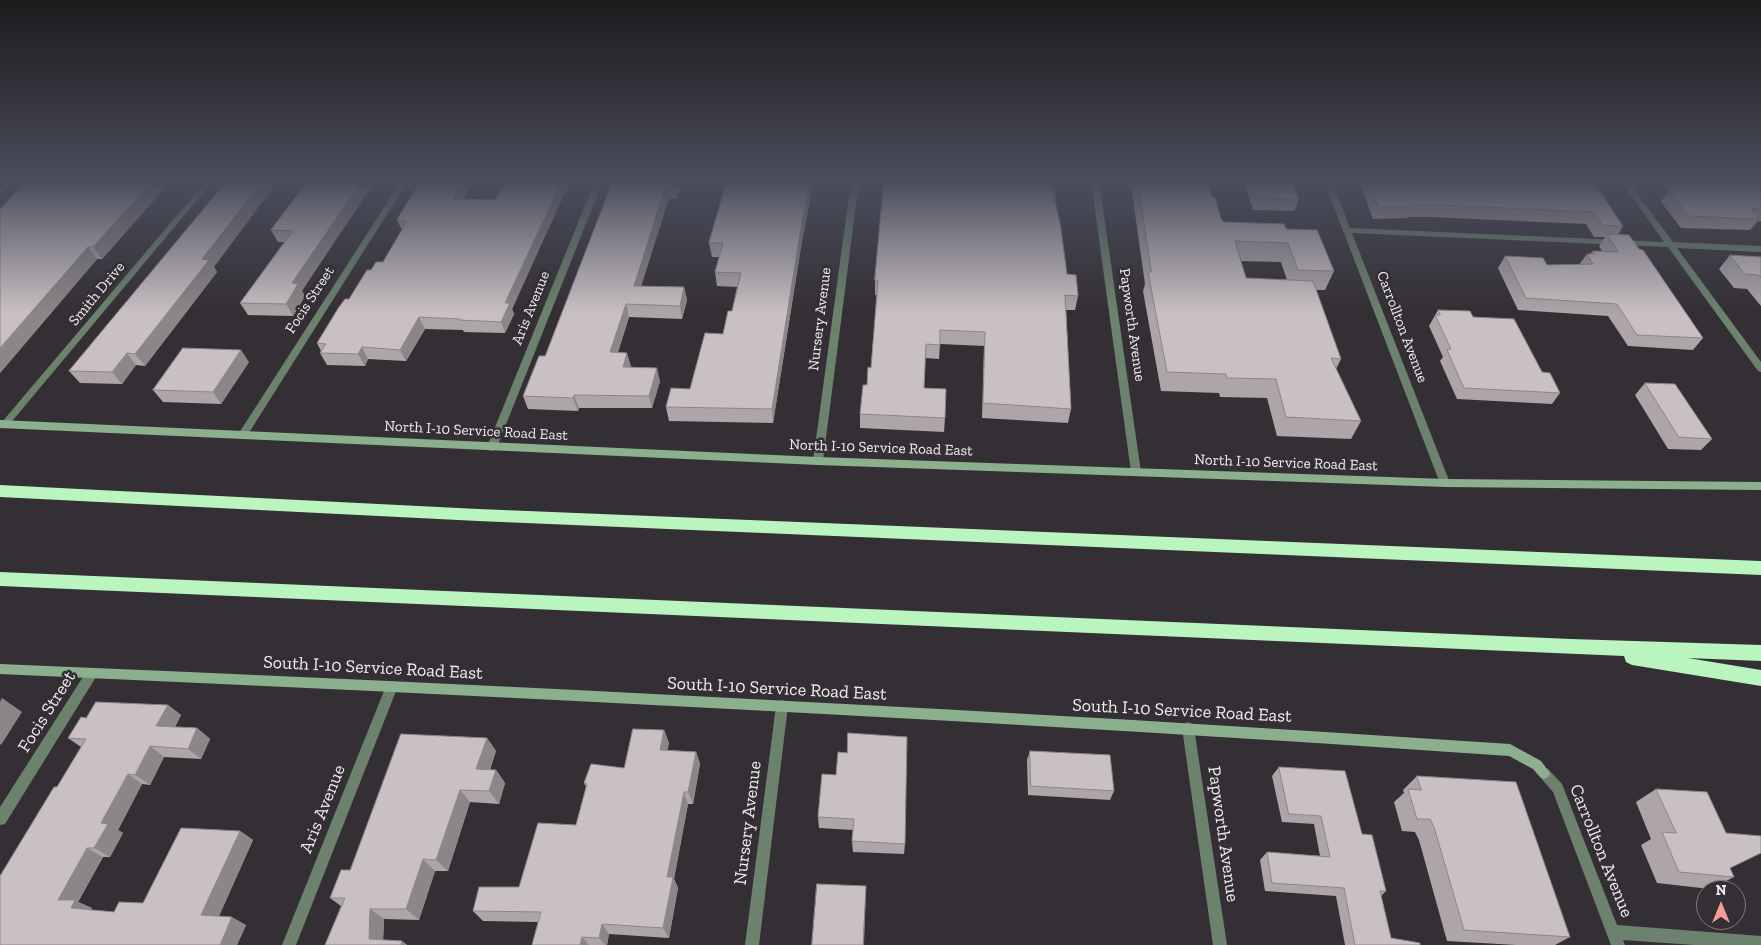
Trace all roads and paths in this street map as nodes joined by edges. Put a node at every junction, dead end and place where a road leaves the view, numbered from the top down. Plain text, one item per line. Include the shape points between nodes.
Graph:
1 (173, 225) edge
2 (377, 225) edge
3 (582, 225) edge
4 (849, 225) edge
5 (1101, 225) edge
6 (1345, 225) edge
7 (1656, 225) edge
8 (1347, 230) junction
9 (1670, 244) junction
10 (1761, 249) edge
11 (1761, 369) edge
12 (3, 424) edge
13 (242, 436) junction
14 (492, 447) junction
15 (818, 461) junction
16 (1136, 472) junction
17 (1445, 483) junction
18 (1761, 486) edge
19 (2, 491) edge
20 (1761, 568) edge
21 (0, 579) edge
22 (1571, 647) junction
23 (1761, 653) edge
24 (0, 669) edge
25 (92, 674) junction
26 (1761, 678) edge
27 (392, 686) junction
28 (782, 706) junction
29 (1188, 728) junction
30 (1544, 773) joint
31 (0, 819) edge
32 (1615, 939) edge
33 (1761, 943) edge
34 (289, 945) edge
35 (752, 945) edge
36 (1220, 945) edge

1 - 12 street, Smith Drive
2 - 13 street, Focis Street
3 - 14 street, Aris Avenue
4 - 15 street, Nursery Avenue
5 - 16 street, Papworth Avenue
6 - 8 street, Carrollton Avenue
7 - 9 street
8 - 9 street
8 - 17 street, Carrollton Avenue
9 - 10 street
9 - 11 street
12 - 13 street, North I-10 Service Road East
13 - 14 street, North I-10 Service Road East
14 - 15 street, North I-10 Service Road East
15 - 16 street, North I-10 Service Road East
16 - 17 street, North I-10 Service Road East
17 - 18 street, North I-10 Service Road East
19 - 20 highway via 488,515
21 - 22 highway
22 - 23 highway
22 - 26 highway
24 - 25 street, South I-10 Service Road East
25 - 27 street, South I-10 Service Road East
25 - 31 street, Focis Street
27 - 28 street, South I-10 Service Road East
27 - 34 street, Aris Avenue
28 - 29 street, South I-10 Service Road East
28 - 35 street, Nursery Avenue
29 - 30 street, South I-10 Service Road East via 1510,750 1537,765
29 - 36 street, Papworth Avenue
30 - 32 street, Carrollton Avenue via 1558,788
32 - 33 street

